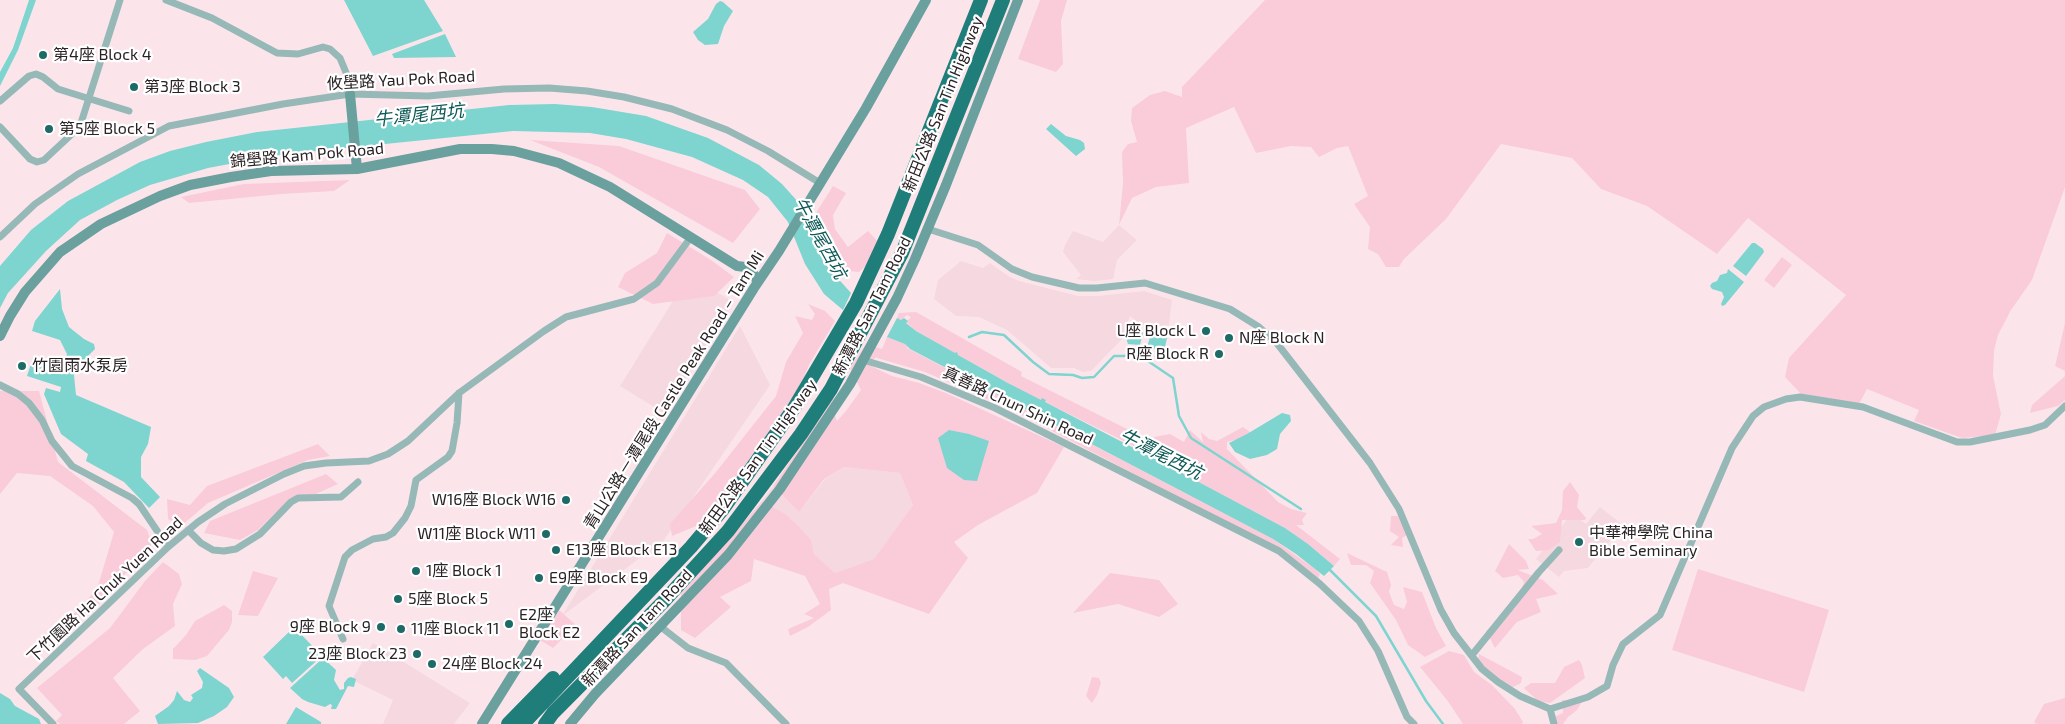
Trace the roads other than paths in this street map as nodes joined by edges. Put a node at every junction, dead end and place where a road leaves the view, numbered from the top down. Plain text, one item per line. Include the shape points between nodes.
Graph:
1 (120, 0) edge
2 (166, 0) edge
3 (926, 0) edge
4 (981, 0) edge
5 (1003, 0) edge
6 (1018, 0) edge
7 (188, 4) edge
8 (350, 94) junction
9 (88, 98) junction
10 (0, 101) edge
11 (129, 111) dead end
12 (0, 127) edge
13 (356, 164) junction
14 (820, 183) junction
15 (928, 229) junction
16 (0, 237) edge
17 (691, 237) junction
18 (757, 280) junction
19 (0, 336) edge
20 (863, 360) junction
21 (0, 385) edge
22 (459, 393) junction
23 (2065, 406) edge
24 (358, 482) dead end
25 (188, 530) junction
26 (168, 546) junction
27 (1560, 550) dead end
28 (659, 583) junction
29 (660, 627) junction
30 (343, 639) dead end
31 (1472, 655) junction
32 (1550, 709) junction
33 (53, 724) edge
34 (482, 724) edge
35 (508, 724) edge
36 (523, 724) edge
37 (545, 724) edge
38 (570, 724) edge
39 (786, 724) edge
40 (1414, 724) edge
41 (1554, 724) edge

1 - 9 street
2 - 7 street
3 - 14 street, 青山公路－潭尾段 Castle Peak Road – Tam Mi
4 - 28 highway, 新田公路 San Tin Highway via 908,186 844,324 757,463 717,516
5 - 37 highway, 新田公路 San Tin Highway via 902,253 831,389 728,531
6 - 15 street, 新潭路 San Tam Road
7 - 8 street via 278,53 298,54 323,47 330,49 338,56 348,75
8 - 13 street
8 - 14 street, 攸壆路 Yau Pok Road via 428,96 540,88 624,97 672,109 727,130
8 - 16 street, 攸壆路 Yau Pok Road via 169,126 78,174 30,208
9 - 10 street via 58,88 33,74
9 - 11 street
9 - 12 street via 74,132 41,162 30,159
13 - 17 street, 錦壆路 Kam Pok Road via 460,149 514,150 581,172
13 - 19 street, 錦壆路 Kam Pok Road via 231,177 190,186 125,211 60,252 25,292
14 - 18 street, 青山公路－潭尾段 Castle Peak Road – Tam Mi via 780,250
15 - 20 street, 新潭路 San Tam Road via 897,298
15 - 31 street via 978,246 1012,269 1032,277 1079,288 1145,283 1230,309 1259,327 1276,342 1370,464 1399,509 1441,610
17 - 18 street, 錦壆路 Kam Pok Road via 737,266 752,271
17 - 22 street, 下竹園路 Ha Chuk Yuen Road via 657,283 634,298 566,317
18 - 34 street, 青山公路－潭尾段 Castle Peak Road – Tam Mi
20 - 29 street, 新潭路 San Tam Road via 780,489 728,554
20 - 40 street, 真善路 Chun Shin Road via 921,377 995,408 1279,551 1320,584 1359,622 1378,652 1407,717
21 - 26 street via 29,403 72,466 139,504
22 - 25 street, 下竹園路 Ha Chuk Yuen Road via 408,441 388,454 369,461 304,466 224,504
22 - 30 street via 457,423 448,457 416,480 411,506 393,533 373,539 344,557 329,606
23 - 32 street via 2045,425 1970,442 1957,442 1863,407 1800,398 1764,407 1753,416 1732,448 1660,615 1624,644 1607,686 1588,697
24 - 25 street via 341,497 298,498 260,534 236,549 213,550
25 - 26 street, 下竹園路 Ha Chuk Yuen Road
26 - 33 street, 下竹園路 Ha Chuk Yuen Road via 19,689
27 - 31 street
28 - 35 highway via 609,622
28 - 36 highway, 新田公路 San Tin Highway
29 - 38 street, 新潭路 San Tam Road
29 - 39 street via 688,648 726,663
31 - 32 street via 1482,668 1510,690
32 - 41 street

